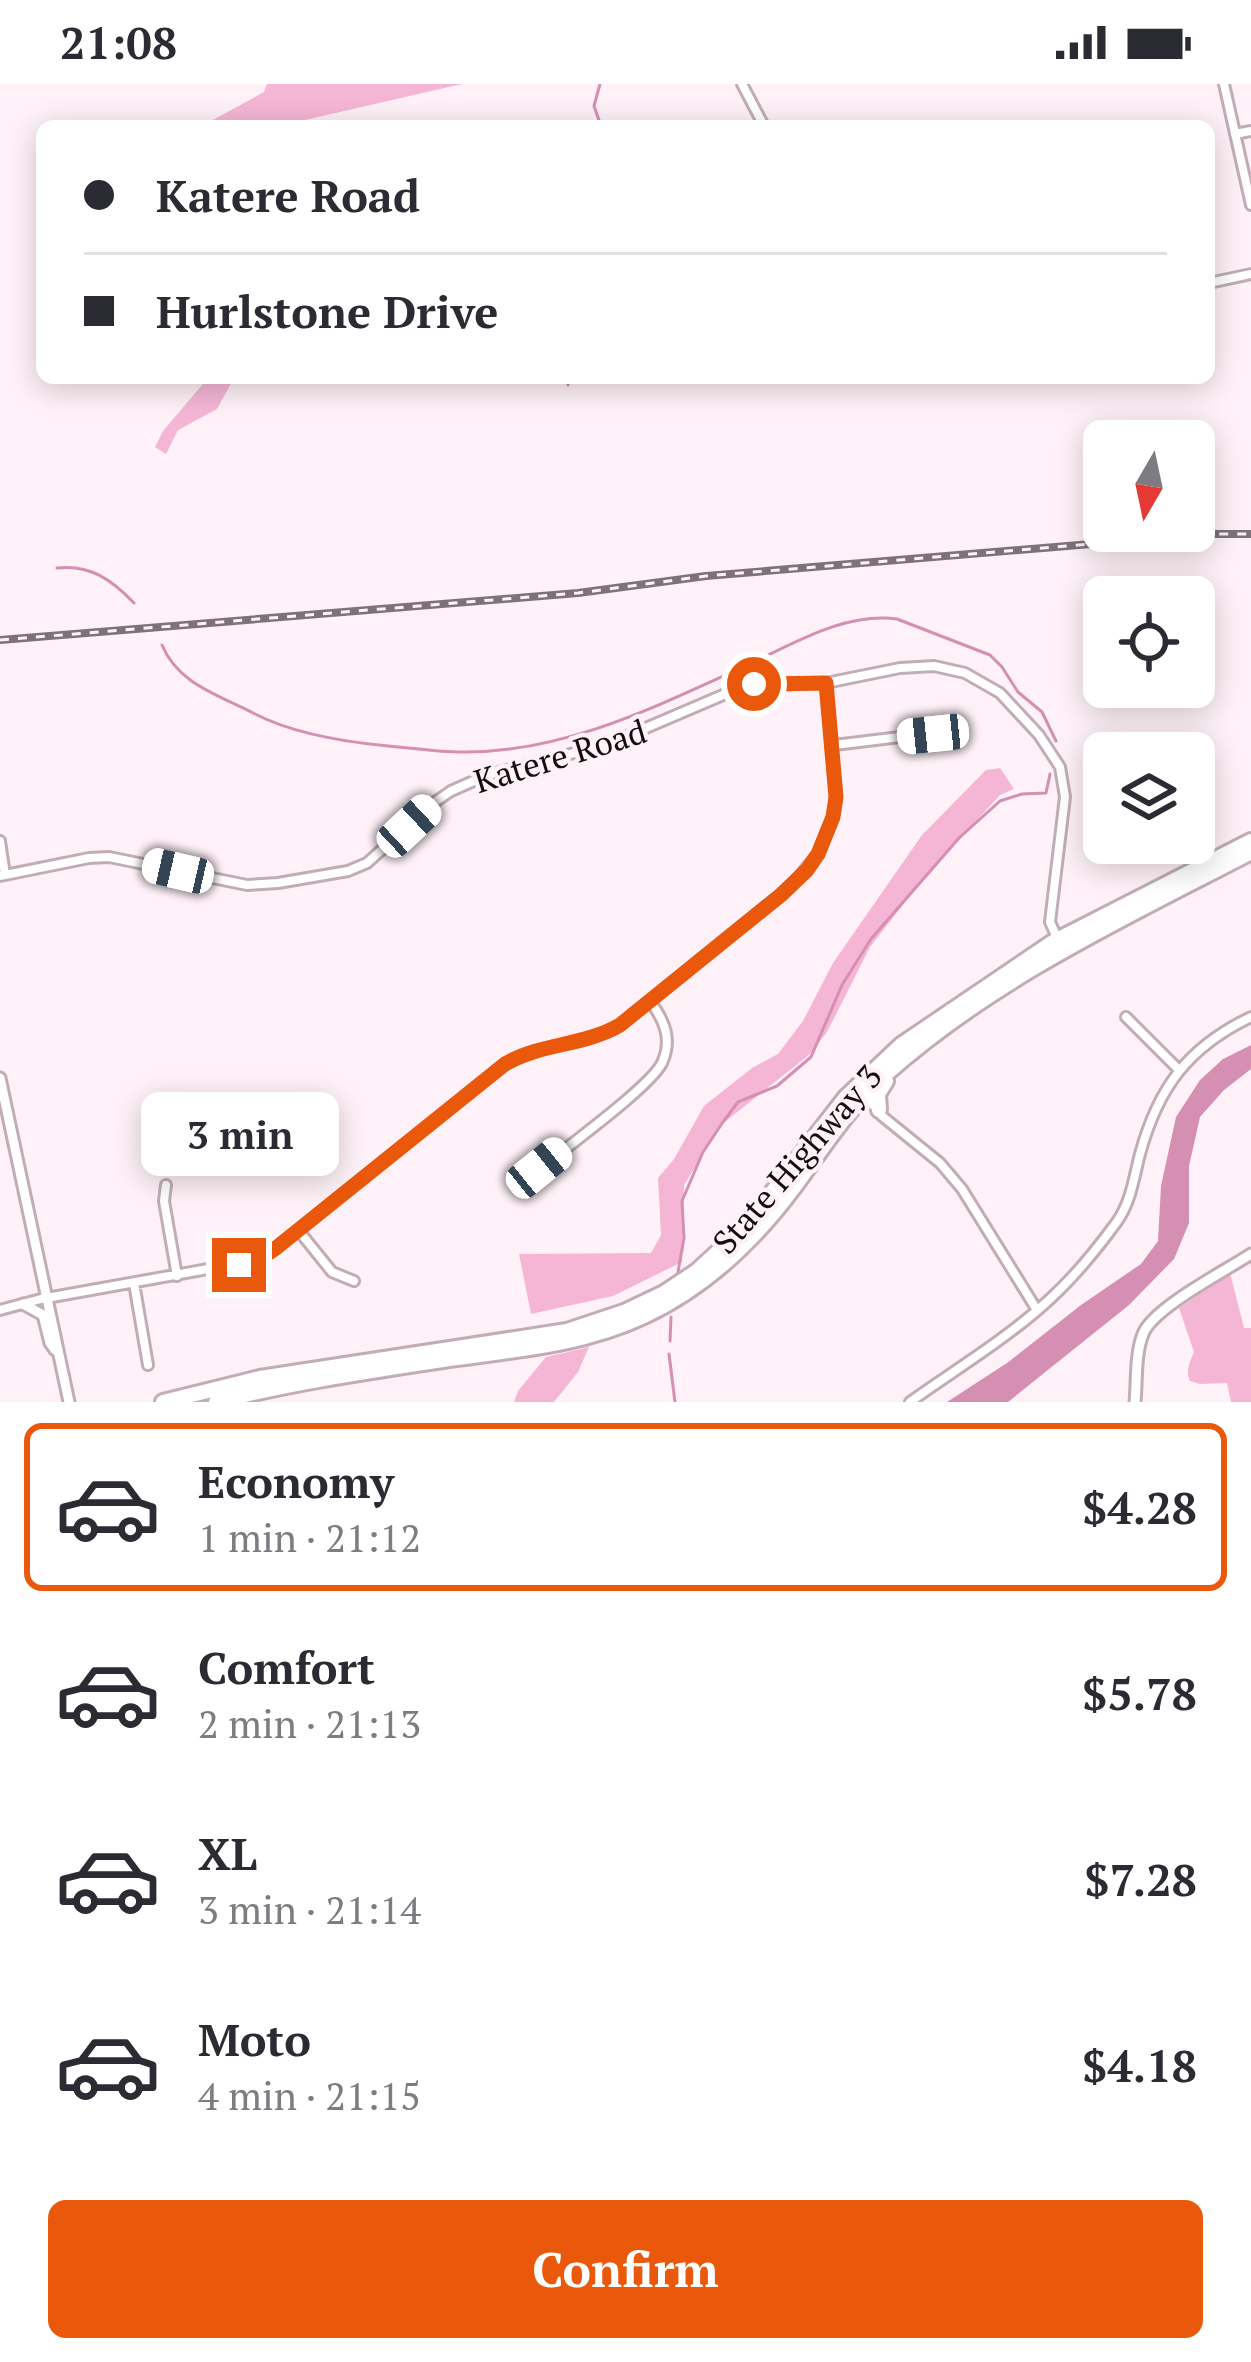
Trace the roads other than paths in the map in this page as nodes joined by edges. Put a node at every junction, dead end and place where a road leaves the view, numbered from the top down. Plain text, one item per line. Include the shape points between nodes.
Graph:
1 (742, 84) edge
2 (1224, 84) edge
3 (761, 120) edge
4 (1251, 130) edge
5 (1235, 134) junction
6 (1250, 192) edge
7 (1251, 205) edge
8 (1251, 274) edge
9 (1215, 283) edge
10 (826, 683) junction
11 (933, 734) dead end
12 (833, 745) junction
13 (0, 841) edge
14 (1251, 841) edge
15 (1251, 852) edge
16 (3, 876) edge
17 (1190, 878) junction
18 (1061, 944) junction
19 (650, 1001) junction
20 (1126, 1017) dead end
21 (1251, 1017) edge
22 (918, 1047) junction
23 (1179, 1070) junction
24 (0, 1078) edge
25 (852, 1102) junction
26 (880, 1113) junction
27 (529, 1183) dead end
28 (166, 1185) dead end
29 (299, 1230) junction
30 (1251, 1254) edge
31 (177, 1276) junction
32 (354, 1281) dead end
33 (134, 1283) junction
34 (47, 1298) junction
35 (23, 1304) junction
36 (0, 1310) edge
37 (1037, 1310) junction
38 (59, 1354) junction
39 (148, 1365) dead end
40 (68, 1402) edge
41 (163, 1402) edge
42 (216, 1402) edge
43 (910, 1402) edge
44 (1135, 1402) edge

1 - 3 street
2 - 5 street
4 - 5 street
5 - 6 street
6 - 7 street
8 - 9 street
10 - 12 street
10 - 16 street, Katere Road via 745,686 606,746 487,775 435,802 348,871 248,885 99,857
10 - 18 street, Katere Road via 900,668 951,669 989,685 1022,715 1064,782 1050,922
11 - 12 street
12 - 19 street via 833,817 807,870
13 - 16 street
14 - 17 highway, State Highway 3
15 - 17 highway, State Highway 3
17 - 18 highway, State Highway 3
18 - 22 highway, State Highway 3
18 - 25 highway, State Highway 3 via 913,1036
19 - 27 street via 667,1035 660,1067
19 - 29 street via 608,1033 505,1064
20 - 23 street
21 - 23 street
22 - 25 highway, State Highway 3
22 - 26 highway via 880,1088
23 - 37 street via 1152,1115 1123,1213
24 - 34 main road
25 - 26 street
25 - 26 street
25 - 41 highway, State Highway 3 via 728,1244 680,1283 624,1312 553,1334 260,1378
25 - 42 highway, State Highway 3 via 747,1243 644,1316 568,1342
26 - 37 street via 956,1182
28 - 31 street
29 - 31 street via 258,1260
29 - 32 street via 332,1272
30 - 44 main road via 1150,1322
31 - 33 street
33 - 34 street
33 - 39 street
34 - 35 street
34 - 38 main road
35 - 36 street
35 - 38 main road via 43,1315
37 - 43 street
38 - 40 main road

